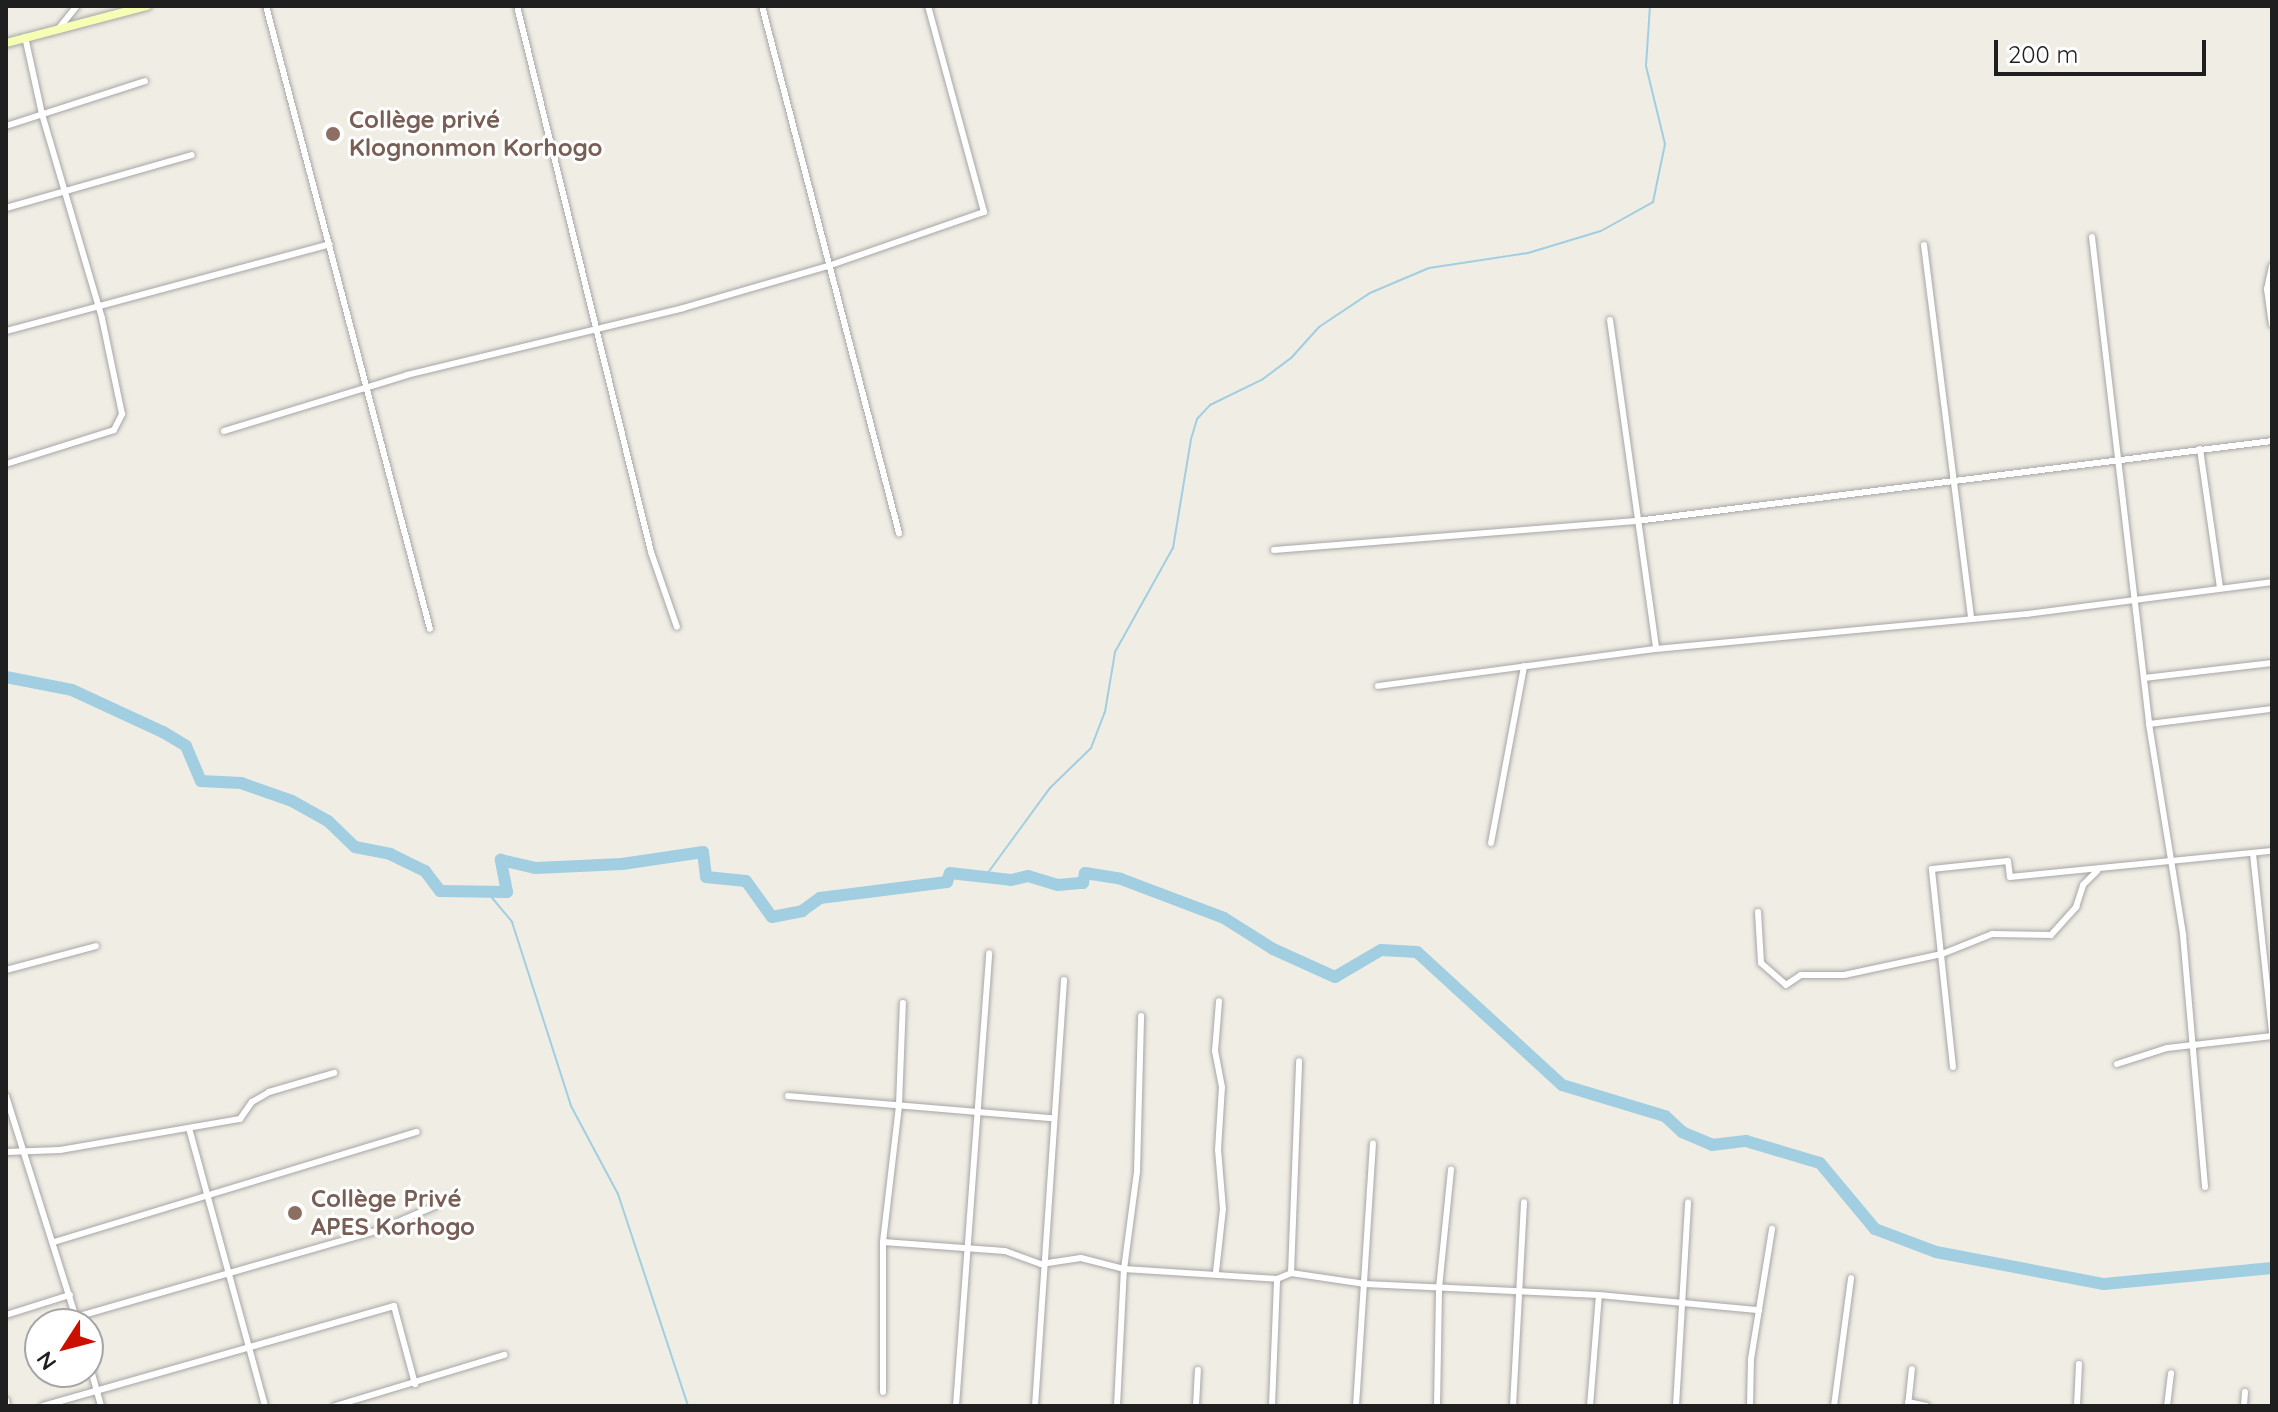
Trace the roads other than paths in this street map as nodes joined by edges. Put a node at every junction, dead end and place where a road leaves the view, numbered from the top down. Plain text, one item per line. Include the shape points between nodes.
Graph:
1 (77, 6) edge
2 (147, 6) edge
3 (266, 6) edge
4 (517, 6) edge
5 (762, 6) edge
6 (928, 6) edge
7 (59, 28) junction
8 (25, 37) junction
9 (6, 43) edge
10 (145, 81) dead end
11 (42, 114) junction
12 (6, 126) edge
13 (192, 155) dead end
14 (64, 190) junction
15 (6, 208) edge
16 (2092, 237) dead end
17 (330, 244) junction
18 (1924, 245) dead end
19 (828, 266) junction
20 (2272, 266) edge
21 (97, 304) junction
22 (1610, 320) dead end
23 (2272, 325) edge
24 (598, 327) junction
25 (6, 331) edge
26 (368, 388) junction
27 (224, 431) dead end
28 (2272, 441) edge
29 (2200, 449) junction
30 (2118, 458) junction
31 (6, 464) edge
32 (1955, 484) junction
33 (1636, 521) junction
34 (899, 533) dead end
35 (1274, 550) dead end
36 (2272, 582) edge
37 (2220, 587) junction
38 (2134, 601) junction
39 (1971, 618) junction
40 (677, 627) dead end
41 (430, 629) dead end
42 (1656, 649) junction
43 (2272, 663) edge
44 (1524, 666) junction
45 (2144, 678) junction
46 (1378, 686) dead end
47 (2272, 709) edge
48 (2149, 724) junction
49 (1491, 843) dead end
50 (2272, 851) edge
51 (2253, 854) junction
52 (2170, 861) junction
53 (2097, 871) junction
54 (1758, 912) dead end
55 (96, 946) dead end
56 (989, 953) dead end
57 (1942, 954) junction
58 (6, 970) edge
59 (1064, 980) dead end
60 (1219, 1001) dead end
61 (903, 1003) dead end
62 (1141, 1016) dead end
63 (2272, 1035) edge
64 (2192, 1046) junction
65 (1299, 1061) dead end
66 (2117, 1064) dead end
67 (1953, 1067) dead end
68 (334, 1073) dead end
69 (6, 1096) edge
70 (788, 1096) dead end
71 (899, 1105) junction
72 (979, 1112) junction
73 (1052, 1118) junction
74 (189, 1128) junction
75 (417, 1132) dead end
76 (1373, 1144) dead end
77 (21, 1151) junction
78 (6, 1152) edge
79 (1451, 1170) dead end
80 (2205, 1187) dead end
81 (206, 1197) junction
82 (1524, 1202) dead end
83 (1688, 1202) dead end
84 (435, 1206) dead end
85 (1772, 1229) dead end
86 (54, 1242) junction
87 (883, 1242) junction
88 (970, 1251) junction
89 (1041, 1264) junction
90 (1124, 1269) junction
91 (1216, 1272) junction
92 (225, 1273) junction
93 (1291, 1273) junction
94 (1851, 1278) dead end
95 (1277, 1279) junction
96 (1365, 1284) junction
97 (1439, 1288) junction
98 (70, 1295) junction
99 (1520, 1295) junction
100 (1599, 1295) junction
101 (1682, 1306) junction
102 (74, 1308) edge
103 (1759, 1310) junction
104 (104, 1311) edge
105 (6, 1315) edge
106 (248, 1347) junction
107 (504, 1355) dead end
108 (2079, 1364) dead end
109 (1912, 1369) dead end
110 (1198, 1370) dead end
111 (2171, 1373) dead end
112 (415, 1384) junction
113 (96, 1388) edge
114 (97, 1391) junction
115 (883, 1392) dead end
116 (2245, 1392) dead end
117 (6, 1400) edge
118 (354, 1403) edge
119 (1908, 1404) edge
120 (7, 1406) edge
121 (43, 1406) edge
122 (101, 1406) edge
123 (265, 1406) edge
124 (335, 1406) edge
125 (956, 1406) edge
126 (1035, 1406) edge
127 (1117, 1406) edge
128 (1196, 1406) edge
129 (1272, 1406) edge
130 (1356, 1406) edge
131 (1437, 1406) edge
132 (1513, 1406) edge
133 (1590, 1406) edge
134 (1676, 1406) edge
135 (1750, 1406) edge
136 (1834, 1406) edge
137 (1927, 1406) edge
138 (2077, 1406) edge
139 (2167, 1406) edge
140 (2244, 1406) edge

1 - 7 street
2 - 7 street
3 - 17 street
4 - 24 street
5 - 19 street
6 - 19 street via 984,212
7 - 8 street
8 - 9 street
8 - 11 street
10 - 11 street
11 - 12 street
11 - 14 street
13 - 14 street
14 - 15 street
14 - 21 street
16 - 30 street
17 - 21 street
17 - 26 street
18 - 32 street
19 - 24 street
19 - 34 street
20 - 23 street via 2267,289
21 - 25 street
21 - 31 street via 121,422 114,430
22 - 33 street
24 - 26 street
24 - 40 street via 651,552
26 - 27 street
26 - 41 street
28 - 29 street
29 - 30 street
29 - 37 street
30 - 32 street
30 - 38 street
32 - 33 street
32 - 39 street
33 - 35 street
33 - 42 street
36 - 37 street
37 - 38 street
38 - 39 street
38 - 45 street
39 - 42 street
42 - 44 street
43 - 45 street
44 - 46 street
44 - 49 street
45 - 48 street
47 - 48 street
48 - 52 street
50 - 51 street
51 - 52 street
51 - 63 street
52 - 53 street
52 - 64 street via 2183,935
53 - 57 street via 2059,930 2038,937 1992,934
53 - 57 street via 2010,877 2008,861 1932,869
54 - 57 street via 1761,963 1786,985 1801,975 1844,975
55 - 58 street
56 - 72 street
57 - 67 street
59 - 73 street
60 - 91 street via 1215,1051 1222,1087 1218,1150 1223,1209
61 - 71 street
62 - 90 street via 1137,1172
63 - 64 street
64 - 66 street
64 - 80 street
65 - 93 street
68 - 74 street via 269,1092 252,1102 240,1119
69 - 77 street
70 - 71 street
71 - 72 street
71 - 87 street
72 - 73 street
72 - 88 street
73 - 89 street
74 - 77 street via 60,1150
74 - 81 street
75 - 81 street
76 - 96 street
77 - 78 street
77 - 86 street
79 - 97 street
81 - 86 street
81 - 92 street
82 - 99 street
83 - 101 street
84 - 92 street via 379,1230
85 - 103 street
86 - 98 street
87 - 88 street
87 - 115 street
88 - 89 street via 1005,1251
88 - 125 street
89 - 90 street via 1081,1258
89 - 126 street
90 - 91 street
90 - 127 street
91 - 95 street
92 - 104 street
92 - 106 street
93 - 95 street
93 - 96 street
94 - 136 street
95 - 129 street
96 - 97 street
96 - 130 street
97 - 99 street
97 - 131 street
98 - 102 street
98 - 105 street
99 - 100 street
99 - 132 street
100 - 101 street
100 - 133 street
101 - 103 street
101 - 134 street
103 - 135 street
106 - 112 street via 394,1306
106 - 114 street
106 - 123 street
107 - 112 street
108 - 138 street
109 - 119 street
110 - 128 street
111 - 139 street
112 - 118 street
113 - 114 street
114 - 121 street
114 - 122 street
116 - 140 street
117 - 120 street
118 - 124 street
119 - 137 street

